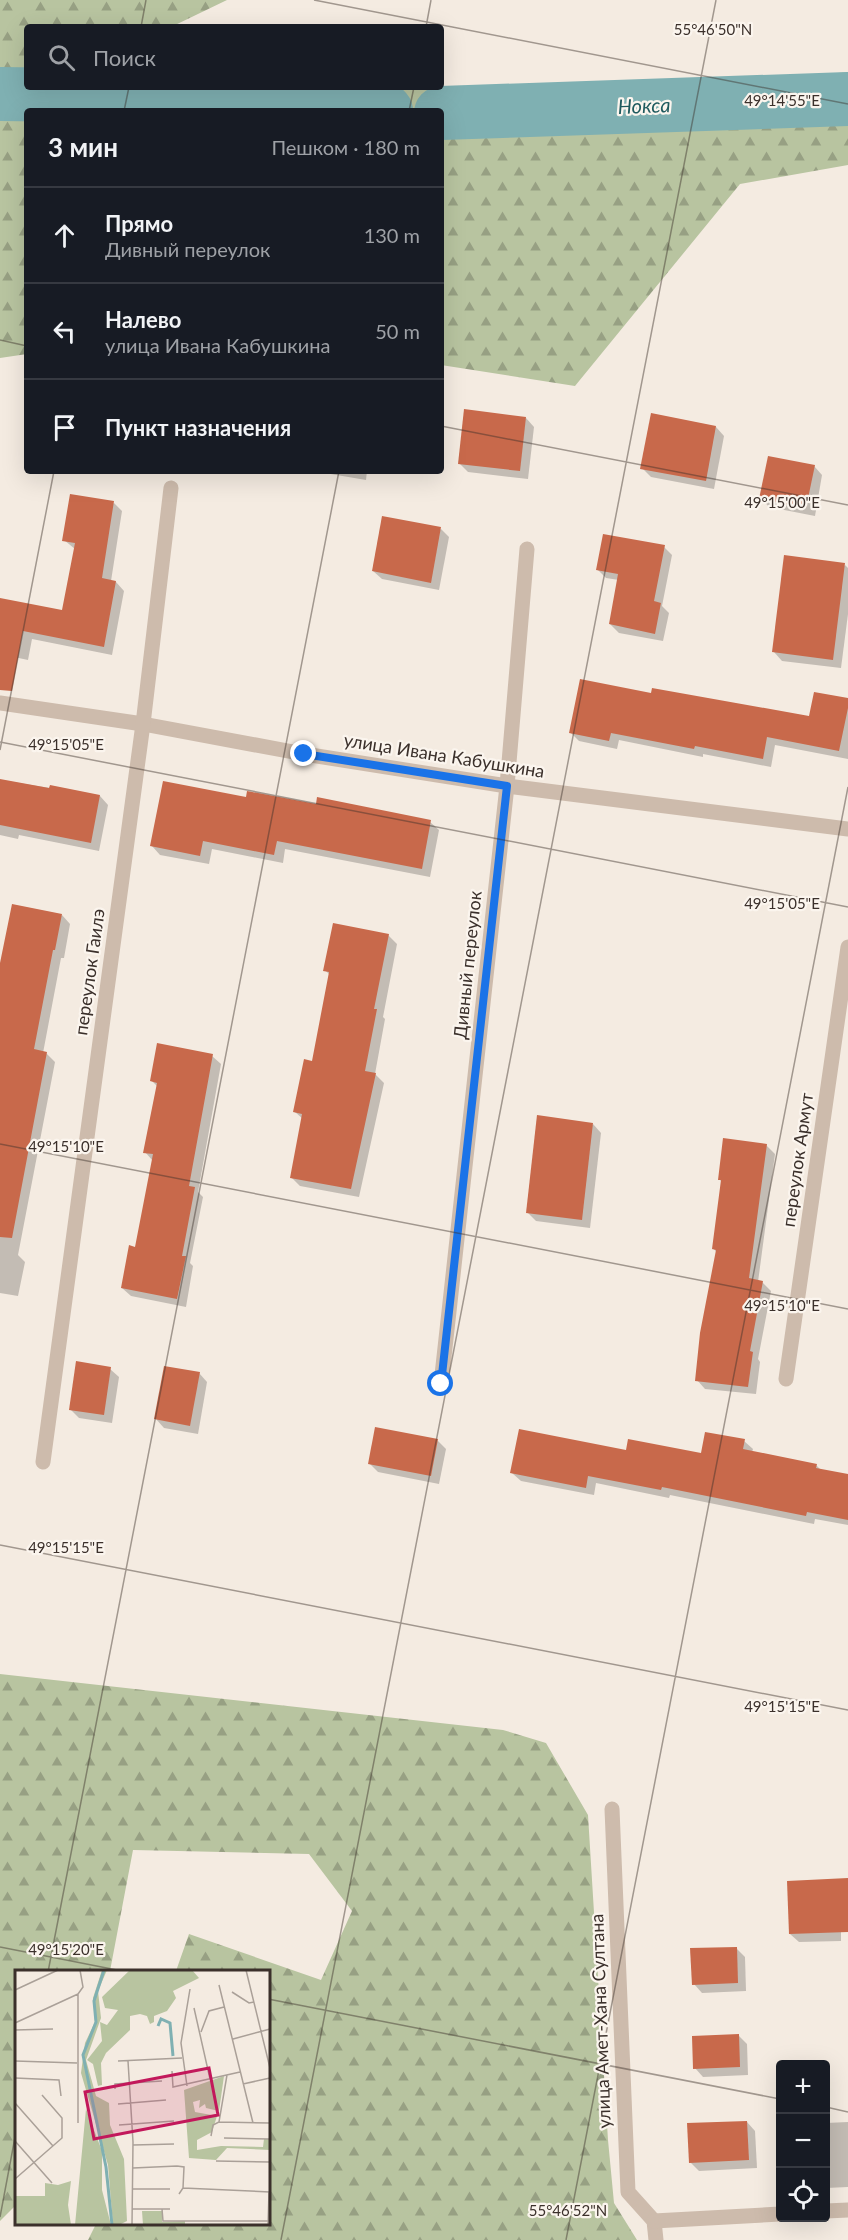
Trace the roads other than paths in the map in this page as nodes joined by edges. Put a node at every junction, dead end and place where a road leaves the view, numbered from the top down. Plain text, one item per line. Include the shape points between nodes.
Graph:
1 (171, 488) dead end
2 (527, 549) dead end
3 (0, 703) edge
4 (144, 724) junction
5 (507, 786) junction
6 (848, 829) edge
7 (848, 947) edge
8 (786, 1379) dead end
9 (441, 1384) dead end
10 (43, 1462) dead end
11 (612, 1809) dead end
12 (848, 2210) edge
13 (830, 2211) edge
14 (776, 2214) edge
15 (654, 2221) junction
16 (656, 2240) edge

1 - 4 street, переулок Гаилэ
2 - 5 street, Дивный переулок
3 - 4 street, улица Ивана Кабушкина
4 - 5 street, улица Ивана Кабушкина
4 - 10 street, переулок Гаилэ
5 - 6 street, улица Ивана Кабушкина
5 - 9 street, Дивный переулок
7 - 8 street, переулок Армут
11 - 15 street, улица Амет-Хана Султана via 628,2192
12 - 13 street
14 - 15 street
15 - 16 street

